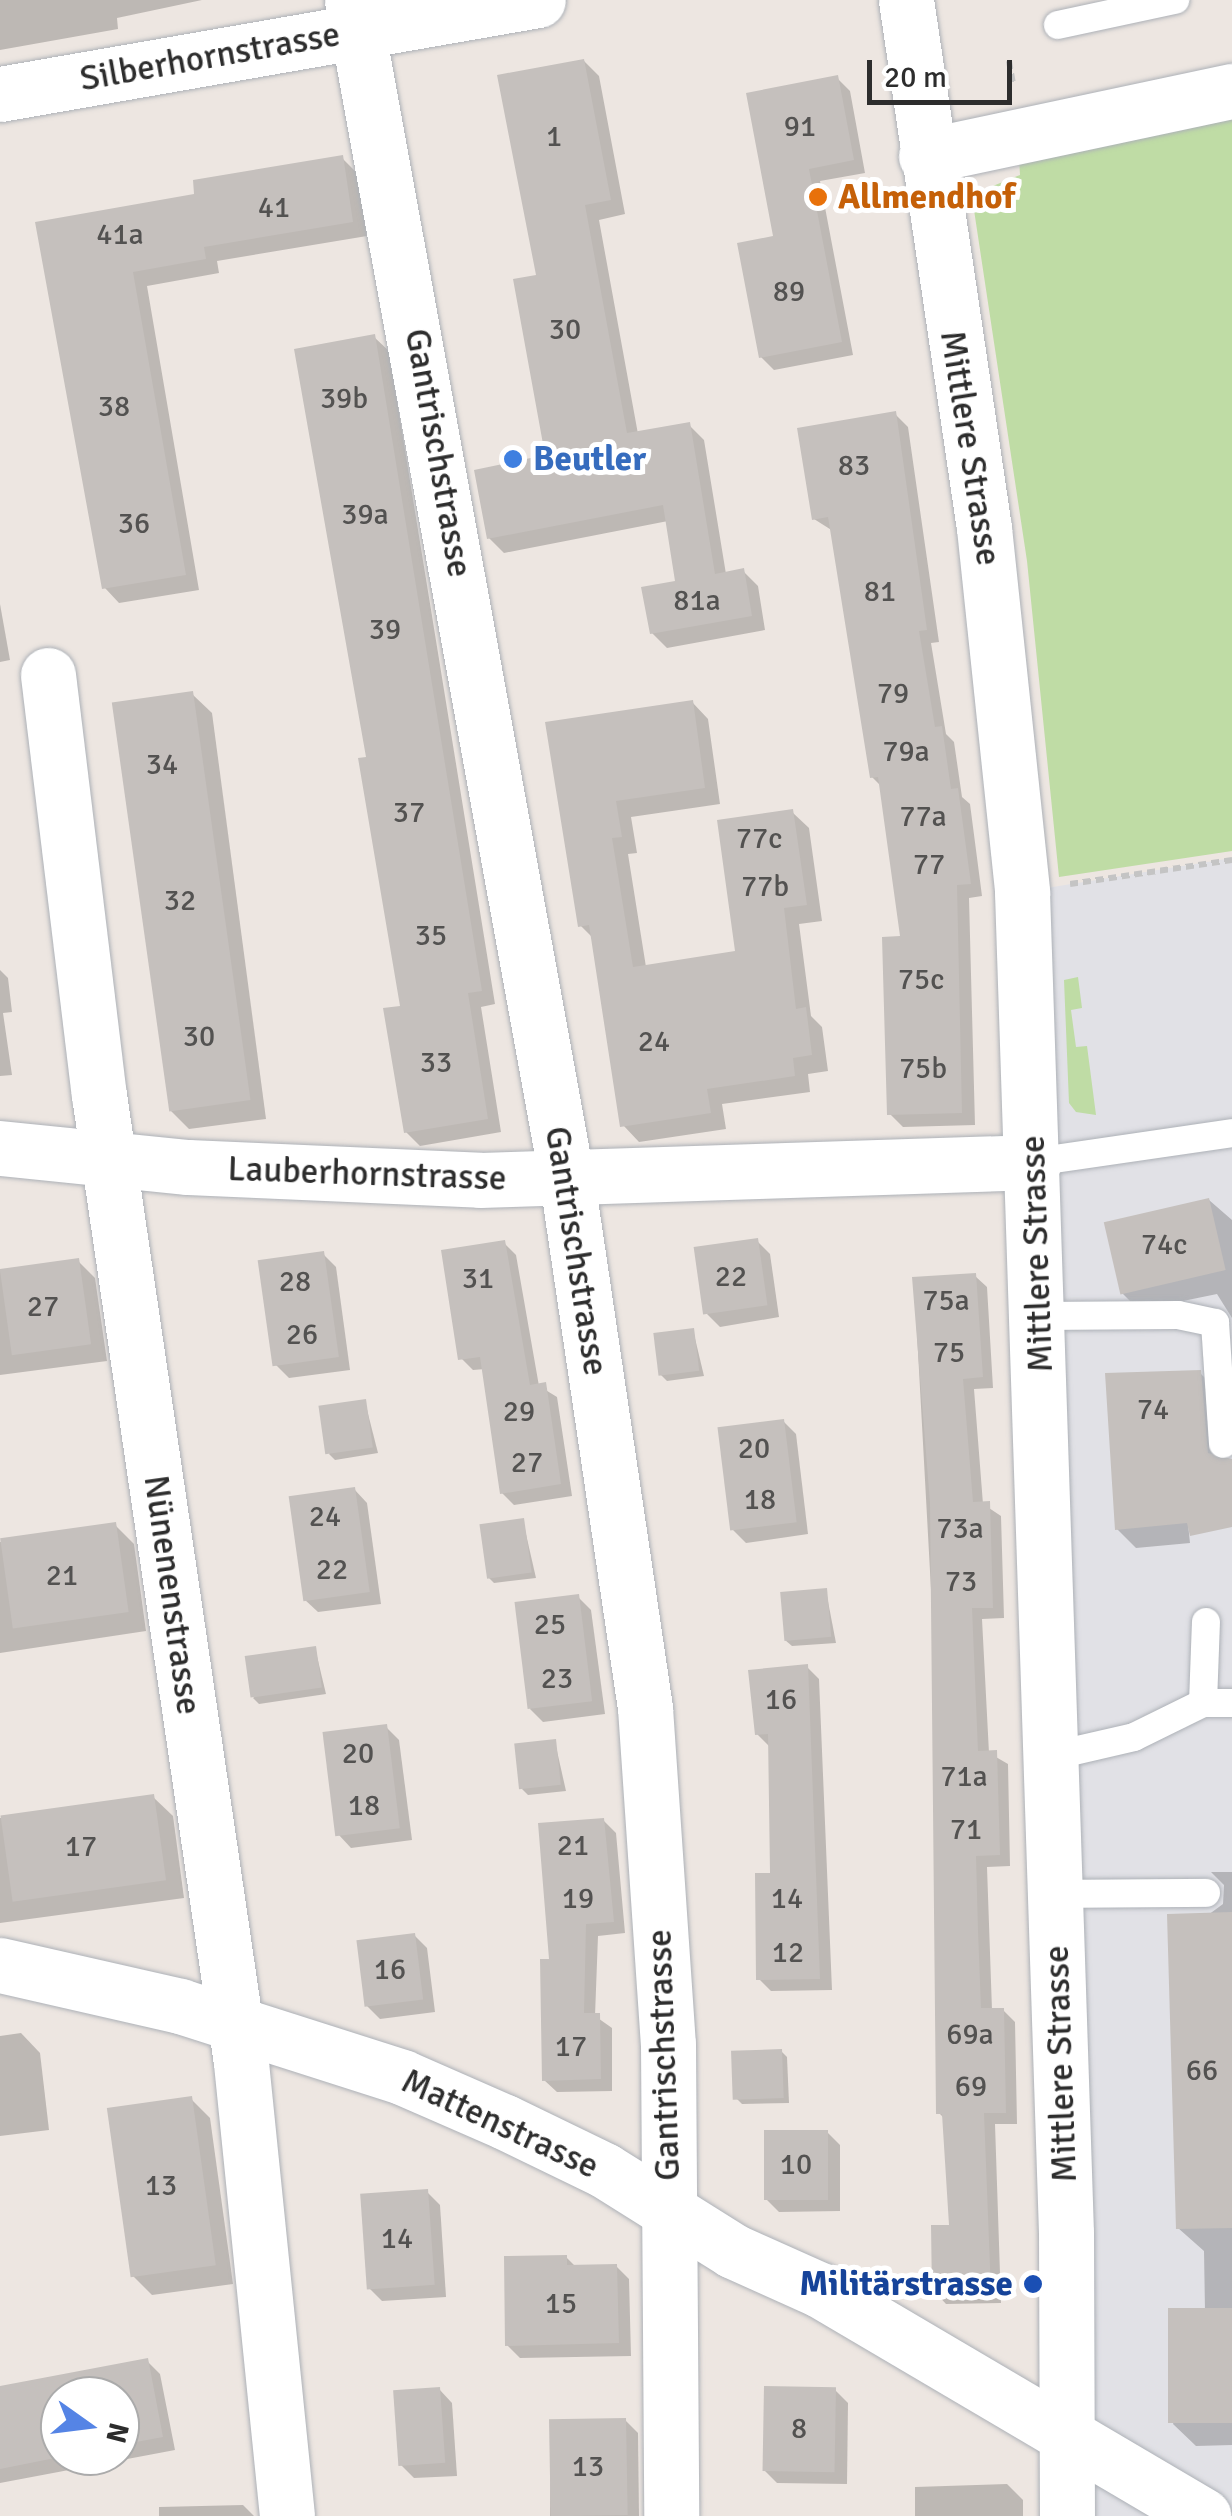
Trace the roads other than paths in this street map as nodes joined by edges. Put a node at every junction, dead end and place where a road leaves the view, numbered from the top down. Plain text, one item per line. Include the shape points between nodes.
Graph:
1 (538, 0) edge
2 (906, 0) edge
3 (1175, 0) edge
4 (355, 16) edge
5 (1058, 25) dead end
6 (1232, 91) edge
7 (0, 94) edge
8 (926, 156) junction
9 (48, 675) dead end
10 (1232, 1133) edge
11 (0, 1148) edge
12 (110, 1160) junction
13 (1034, 1162) junction
14 (567, 1181) junction
15 (1039, 1316) junction
16 (1223, 1444) dead end
17 (1206, 1622) dead end
18 (1203, 1703) junction
19 (1232, 1703) edge
20 (1052, 1756) junction
21 (1206, 1893) dead end
22 (1056, 1894) junction
23 (0, 1965) edge
24 (234, 2024) junction
25 (669, 2212) junction
26 (1066, 2434) junction
27 (287, 2516) edge
28 (671, 2516) edge
29 (1067, 2516) edge
30 (1203, 2516) edge

1 - 4 street, Silberhornstrasse
2 - 8 street, Mittlere Strasse
3 - 5 lane
4 - 7 street, Silberhornstrasse
4 - 14 street, Gantrischstrasse
6 - 8 street
8 - 13 street, Mittlere Strasse via 984,528 1022,892
9 - 12 street, Nünenenstrasse
10 - 13 lane
11 - 12 street, Lauberhornstrasse
12 - 14 street, Lauberhornstrasse via 339,1176
12 - 24 street, Nünenenstrasse
13 - 14 street, Lauberhornstrasse
13 - 15 street, Mittlere Strasse
14 - 25 street, Gantrischstrasse via 645,1708 668,2044
15 - 16 lane via 1178,1315 1216,1324
15 - 20 street, Mittlere Strasse
17 - 18 lane
18 - 19 lane
18 - 20 lane via 1134,1738
20 - 22 street, Mittlere Strasse
21 - 22 lane
22 - 26 street, Mittlere Strasse
23 - 24 street, Mattenstrasse via 130,1992
24 - 25 street, Mattenstrasse via 402,2077 604,2170
24 - 27 street, Nünenenstrasse
25 - 26 street, Mattenstrasse via 820,2290
25 - 28 street, Gantrischstrasse
26 - 29 street, Mittlere Strasse
26 - 30 street

